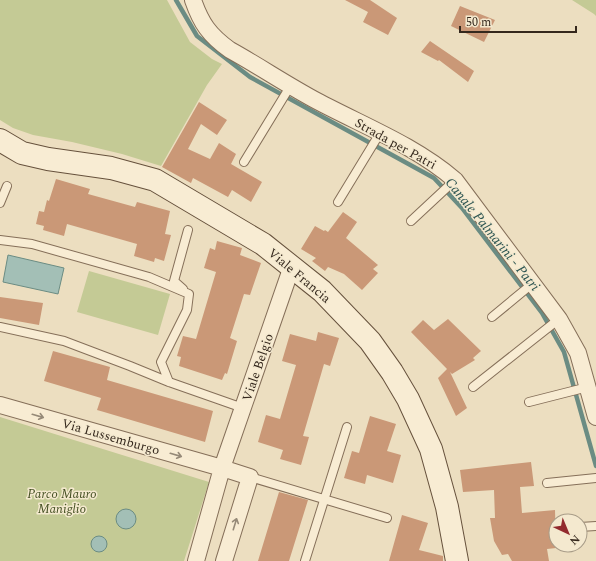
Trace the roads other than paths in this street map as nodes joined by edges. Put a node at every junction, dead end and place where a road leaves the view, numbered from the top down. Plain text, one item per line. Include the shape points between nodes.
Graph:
1 (193, 0) edge
2 (289, 87) junction
3 (379, 135) junction
4 (0, 140) edge
5 (244, 162) dead end
6 (452, 181) junction
7 (7, 186) dead end
8 (338, 202) dead end
9 (0, 203) edge
10 (411, 221) dead end
11 (188, 230) dead end
12 (0, 240) edge
13 (292, 266) junction
14 (527, 289) junction
15 (188, 294) junction
16 (492, 317) dead end
17 (557, 320) junction
18 (0, 327) edge
19 (169, 382) junction
20 (473, 387) dead end
21 (586, 388) junction
22 (529, 402) dead end
23 (0, 405) edge
24 (243, 408) junction
25 (596, 417) edge
26 (347, 427) dead end
27 (222, 468) junction
28 (250, 477) junction
29 (594, 478) edge
30 (547, 483) dead end
31 (324, 499) junction
32 (387, 518) dead end
33 (196, 561) edge
34 (224, 561) edge
35 (305, 561) edge
36 (457, 561) edge

1 - 2 street, Strada per Patri via 199,18 218,41
2 - 3 street, Strada per Patri
2 - 5 lane
3 - 6 street, Strada per Patri via 416,151 441,168
3 - 8 lane
4 - 13 street, Viale Francia via 22,153 111,168 155,180 263,244
6 - 10 lane
6 - 14 street, Strada per Patri
7 - 9 lane
11 - 15 lane via 174,281
12 - 15 lane via 32,244 149,277
13 - 24 street, Viale Belgio
13 - 36 street, Viale Francia via 322,291 370,341 408,399 431,449 447,507
14 - 16 lane
14 - 17 street, Strada per Patri
15 - 19 lane via 187,310 161,362
17 - 20 lane
17 - 21 street, Strada per Patri via 578,353
18 - 19 lane via 64,340
19 - 24 lane
21 - 22 lane
21 - 25 street, Strada per Patri
23 -> 27 street, Via Lussemburgo
24 - 27 street, Viale Belgio
26 - 31 lane
27 - 28 street
27 - 33 street, Viale Belgio
28 - 31 lane
34 -> 28 street
29 - 30 lane
31 - 32 lane
31 - 35 lane

